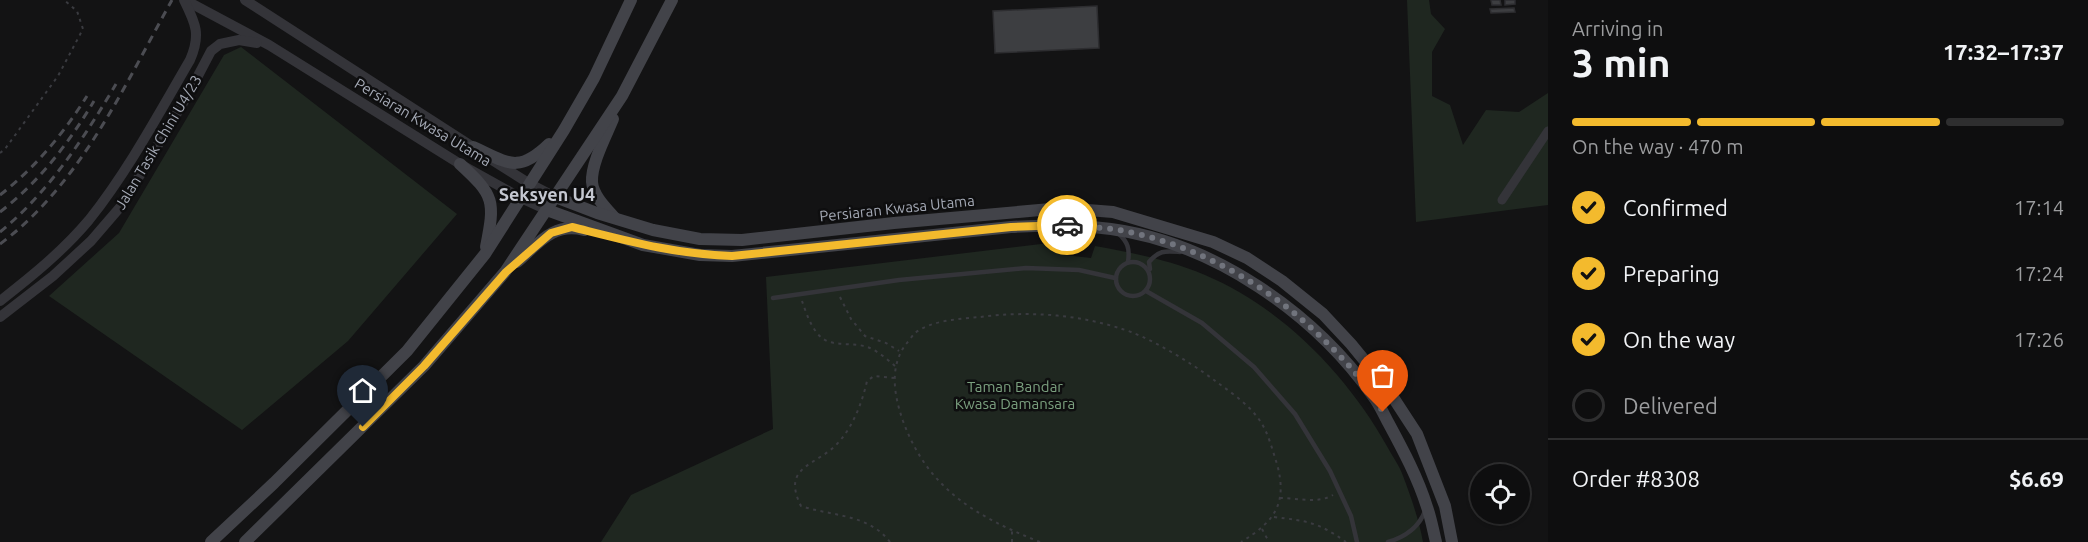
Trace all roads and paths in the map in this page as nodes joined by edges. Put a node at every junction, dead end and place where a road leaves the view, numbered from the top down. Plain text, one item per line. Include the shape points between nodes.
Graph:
1 (64, 0) edge
2 (185, 0) edge
3 (245, 0) edge
4 (631, 0) edge
5 (672, 0) edge
6 (258, 4) edge
7 (269, 45) junction
8 (622, 96) junction
9 (564, 130) junction
10 (1548, 130) edge
11 (473, 147) junction
12 (0, 153) edge
13 (460, 164) junction
14 (530, 184) junction
15 (555, 197) junction
16 (521, 198) junction
17 (1502, 200) dead end
18 (547, 210) junction
19 (616, 218) junction
20 (1113, 229) junction
21 (643, 245) junction
22 (485, 254) junction
23 (1197, 255) junction
24 (1128, 262) junction
25 (506, 272) junction
26 (1150, 274) junction
27 (1115, 278) junction
28 (836, 289) junction
29 (1146, 291) junction
30 (800, 294) junction
31 (773, 298) dead end
32 (0, 301) edge
33 (0, 317) edge
34 (900, 352) junction
35 (895, 366) junction
36 (895, 378) junction
37 (1339, 490) junction
38 (1280, 498) junction
39 (1427, 507) junction
40 (1272, 517) junction
41 (1262, 529) junction
42 (1012, 530) junction
43 (211, 542) edge
44 (245, 542) edge
45 (890, 542) edge
46 (1012, 542) edge
47 (1040, 542) edge
48 (1241, 542) edge
49 (1269, 542) edge
50 (1346, 542) edge
51 (1357, 542) edge
52 (1388, 542) edge
53 (1436, 542) edge
54 (1452, 542) edge

1 - 12 path via 77,11 82,29 58,76
2 - 7 street, Persiaran Kwasa Utama
2 - 32 street, Jalan Tasik Chini U4/23 via 197,44 125,172 88,222 53,258
3 - 6 street, Persiaran Kwasa Utama
4 - 9 main road
5 - 8 main road
6 - 11 street, Persiaran Kwasa Utama
7 - 13 street, Persiaran Kwasa Utama
7 - 33 street, Jalan Tasik Chini U4/23 via 239,40 220,44 211,51 122,205 53,276
8 - 15 main road
8 - 19 main road via 593,169 592,183
9 - 11 main road via 534,159 524,162 508,163
9 - 14 main road
10 - 17 street
11 - 14 street, Persiaran Kwasa Utama
13 - 16 street, Persiaran Kwasa Utama
13 - 22 main road via 489,193 491,224
14 - 15 street, Persiaran Kwasa Utama
14 - 16 main road
15 - 18 main road
15 - 19 main road, Persiaran Kwasa Utama
16 - 18 street, Persiaran Kwasa Utama
16 - 22 main road
18 - 21 main road, Persiaran Kwasa Utama
18 - 25 main road
19 - 54 main road, Persiaran Kwasa Utama via 700,239 742,240 1062,208 1113,212 1213,242 1247,258 1323,314 1387,388 1417,434 1445,506
20 - 21 main road, Persiaran Kwasa Utama via 1054,224 1011,227 732,256
20 - 23 main road, Persiaran Kwasa Utama via 1159,240
20 - 24 lane via 1126,241 1130,251
21 - 25 main road via 572,227 561,229 551,233
22 - 43 main road via 407,351
23 - 26 lane via 1166,251 1156,254 1149,262
23 - 39 main road, Persiaran Kwasa Utama via 1232,270 1271,296 1306,322 1339,355 1374,397
24 - 26 lane via 1143,264
24 - 27 lane via 1120,267
25 - 44 main road via 424,366
26 - 29 lane
27 - 28 lane via 1079,270 1026,268
27 - 29 lane via 1126,295 1137,296
28 - 30 lane
28 - 34 path via 865,336
29 - 37 lane via 1202,323 1254,367 1294,414
30 - 31 lane
30 - 35 path via 818,334 829,342 871,349
34 - 35 path
34 - 38 path via 914,333 933,324 1007,314 1070,318 1120,328 1202,370 1236,395 1258,418 1272,446
35 - 36 path
36 - 42 path via 894,393 911,443 926,468 950,494
36 - 45 path via 874,376 867,381 852,422 837,444 803,466 793,491 801,506 863,522
37 - 38 path via 1315,501
37 - 51 lane
38 - 40 path
39 - 52 lane via 1421,522 1407,534
39 - 53 main road, Persiaran Kwasa Utama
40 - 41 path
40 - 50 path via 1316,524
41 - 48 path
41 - 49 path
42 - 46 path
42 - 47 path

